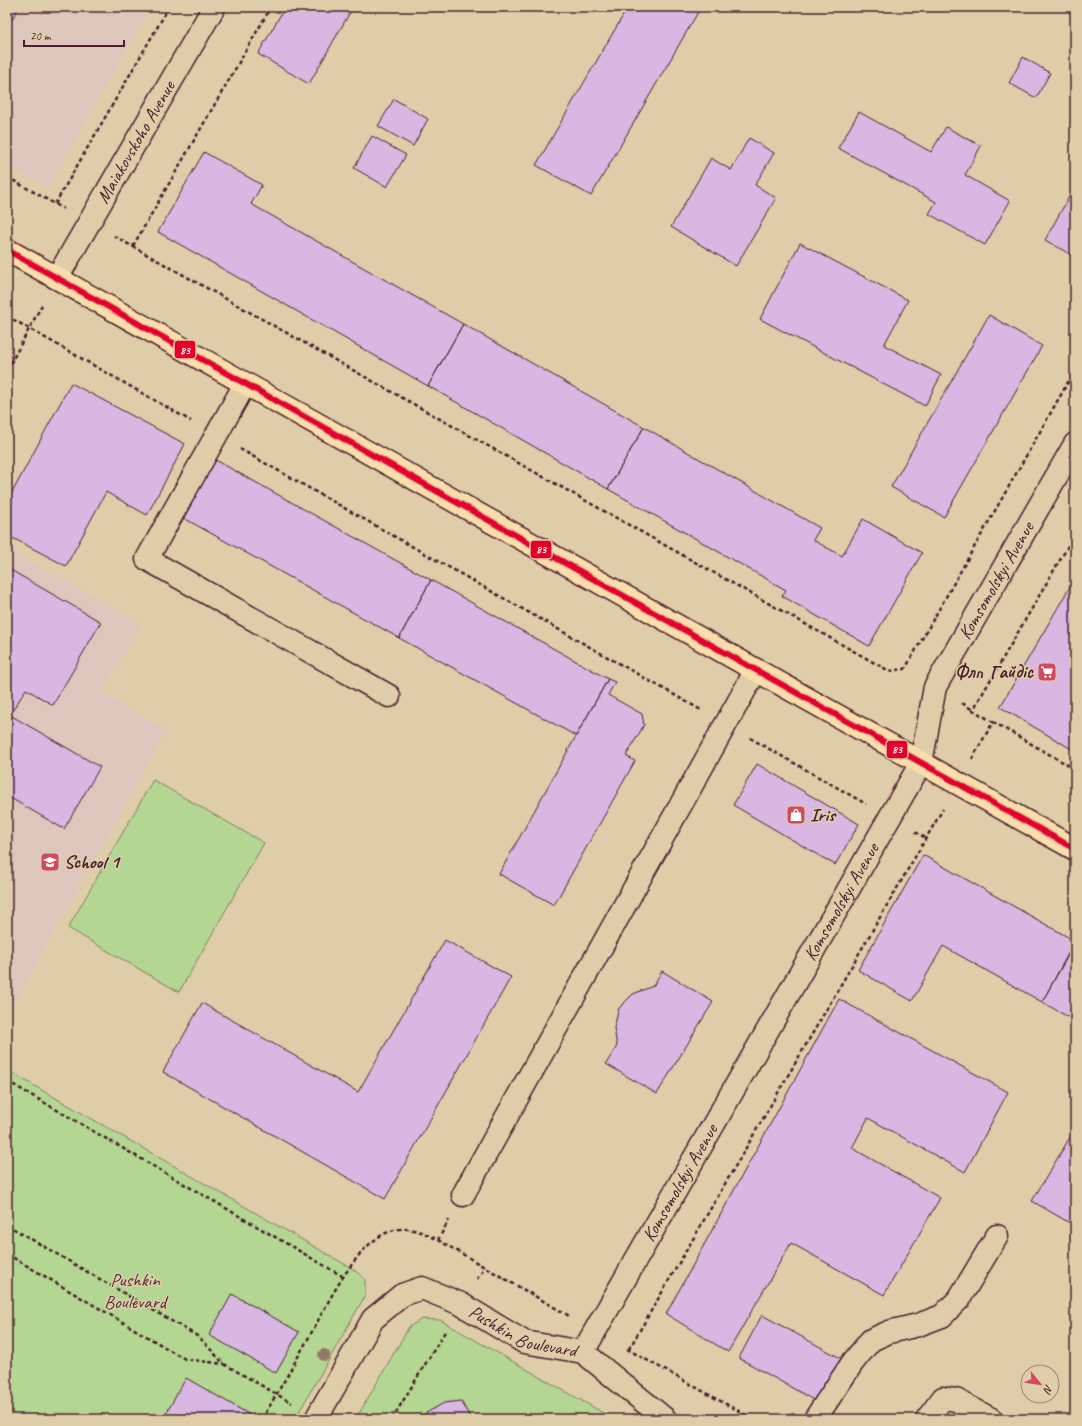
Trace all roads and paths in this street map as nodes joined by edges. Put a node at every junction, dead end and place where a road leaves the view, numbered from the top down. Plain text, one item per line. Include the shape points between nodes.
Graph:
1 (169, 7) edge
2 (214, 7) edge
3 (271, 7) edge
4 (7, 177) edge
5 (55, 204) junction
6 (89, 223) junction
7 (133, 246) junction
8 (7, 250) edge
9 (57, 278) junction
10 (7, 316) edge
11 (29, 329) junction
12 (7, 370) edge
13 (1075, 370) edge
14 (245, 384) junction
15 (216, 435) junction
16 (1075, 444) edge
17 (1075, 534) edge
18 (756, 670) junction
19 (389, 696) dead end
20 (993, 722) junction
21 (726, 724) junction
22 (921, 763) junction
23 (1075, 769) edge
24 (958, 784) junction
25 (890, 817) junction
26 (926, 838) junction
27 (1075, 849) edge
28 (7, 1081) edge
29 (463, 1195) joint
30 (7, 1224) edge
31 (997, 1236) dead end
32 (7, 1254) edge
33 (484, 1268) dead end
34 (344, 1276) junction
35 (461, 1304) junction
36 (629, 1349) dead end
37 (583, 1352) junction
38 (224, 1364) junction
39 (277, 1395) junction
40 (316, 1418) edge
41 (262, 1419) edge
42 (392, 1419) edge
43 (665, 1419) edge
44 (815, 1419) edge
45 (927, 1419) edge
46 (991, 1419) edge

1 - 5 path
2 - 6 street, Maiakovskoho Avenue
3 - 7 path
4 - 5 path
5 - 6 path
6 - 7 path
6 - 9 street, Maiakovskoho Avenue
7 - 13 path via 890,671 905,669
8 - 9 main road
9 - 11 path
9 - 14 main road
10 - 11 path
11 - 12 path
11 - 15 path
14 - 15 street
14 - 18 main road
15 - 19 street via 147,559
15 - 21 path
16 - 22 street, Komsomolskyi Avenue via 935,687
17 - 20 path via 973,710
18 - 21 street
18 - 22 main road
20 - 23 path
20 - 24 path
21 - 25 path
21 - 29 street
22 - 24 main road
22 - 25 street, Komsomolskyi Avenue
24 - 26 path
24 - 27 main road
25 - 26 path
25 - 37 street, Komsomolskyi Avenue
26 - 36 path
28 - 34 path
29 - 34 path via 438,1240 425,1233 405,1228 386,1233 367,1246
30 - 38 path via 198,1337
31 - 44 street via 959,1299 942,1316 871,1340
32 - 38 path via 185,1359
33 - 35 path
34 - 39 path
35 - 37 street, Pushkin Boulevard via 524,1342
35 - 40 street, Pushkin Boulevard via 422,1288 402,1295 373,1319
35 - 42 path
37 - 43 street, Pushkin Boulevard
38 - 39 path
39 - 40 path
39 - 41 path
45 - 46 street via 943,1398 956,1400

